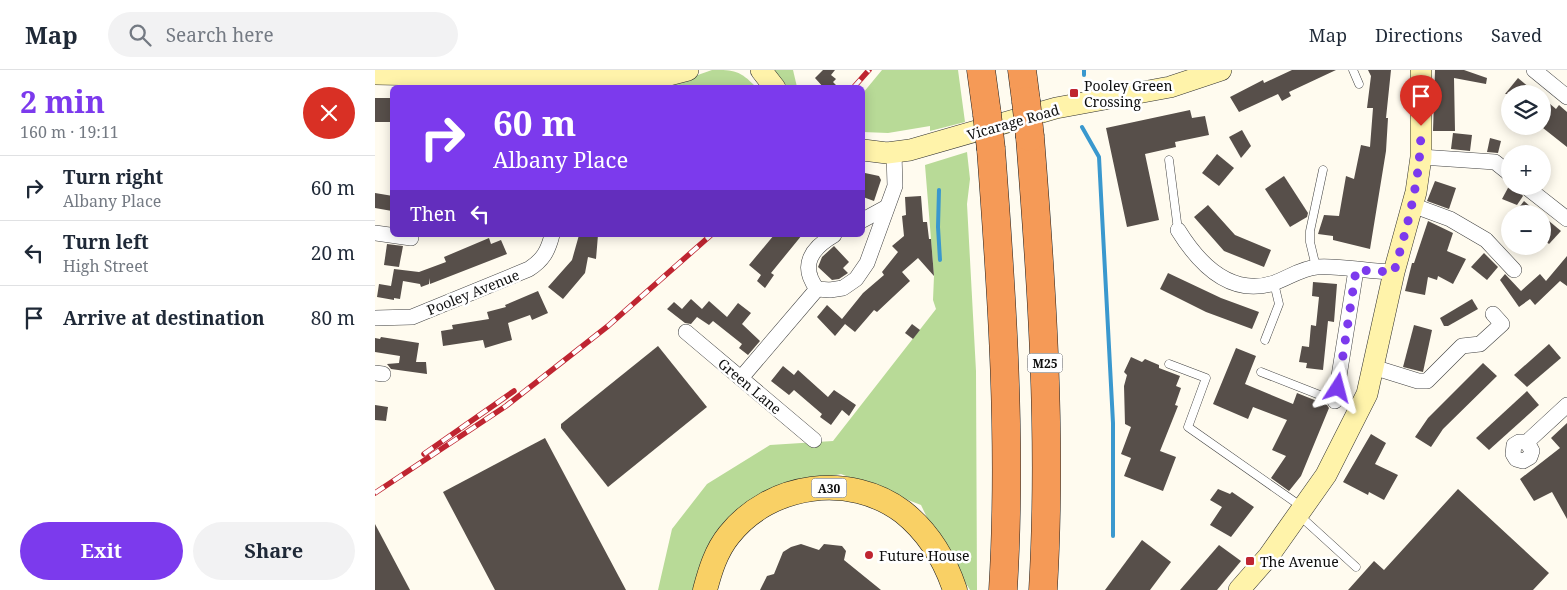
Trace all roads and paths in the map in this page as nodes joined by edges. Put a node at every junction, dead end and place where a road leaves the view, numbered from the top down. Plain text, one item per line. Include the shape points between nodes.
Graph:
1 (688, 70) edge
2 (761, 70) edge
3 (981, 70) edge
4 (1022, 70) edge
5 (1221, 70) edge
6 (1353, 70) edge
7 (1421, 70) edge
8 (1534, 70) edge
9 (375, 74) edge
10 (1199, 74) edge
11 (662, 82) edge
12 (595, 83) edge
13 (1359, 84) dead end
14 (773, 85) edge
15 (1567, 97) edge
16 (865, 150) edge
17 (894, 153) junction
18 (1421, 157) junction
19 (1169, 160) dead end
20 (1501, 167) edge
21 (1323, 170) dead end
22 (1536, 195) edge
23 (1412, 204) junction
24 (885, 208) junction
25 (865, 219) edge
26 (1567, 219) edge
27 (1178, 230) joint
28 (375, 233) edge
29 (390, 235) edge
30 (404, 237) edge
31 (552, 237) edge
32 (831, 237) edge
33 (411, 238) dead end
34 (1316, 267) junction
35 (1356, 270) junction
36 (1514, 270) dead end
37 (1394, 272) junction
38 (1274, 283) junction
39 (817, 289) junction
40 (1493, 314) dead end
41 (375, 318) edge
42 (686, 332) dead end
43 (1265, 340) dead end
44 (1169, 364) dead end
45 (1373, 367) junction
46 (1261, 372) dead end
47 (741, 378) junction
48 (1335, 401) joint
49 (1567, 405) edge
50 (814, 440) dead end
51 (1527, 442) dead end
52 (1301, 512) junction
53 (1356, 567) dead end
54 (705, 590) edge
55 (955, 590) edge
56 (1003, 590) edge
57 (1043, 590) edge
58 (1239, 590) edge

1 - 11 main road
2 - 14 main road
3 - 56 highway, bridge via 991,149 1003,319 1006,438
4 - 57 highway, M25, bridge via 1044,318 1047,520
5 - 10 main road, Vicarage Road
6 - 13 lane
7 - 18 main road
8 - 15 street
9 - 12 main road
10 - 17 main road, Vicarage Road via 1137,95 1056,108 951,140
11 - 12 main road
16 - 17 main road, Vicarage Road
17 - 24 street via 895,186
18 - 20 street via 1495,162
18 - 23 main road
19 - 27 lane
21 - 34 lane via 1310,231
22 - 26 street
23 - 36 street via 1450,219 1487,240
23 - 37 main road
24 - 25 street
24 - 39 street via 867,263 856,279 843,288
27 - 38 street via 1192,254 1216,276 1245,285
28 - 29 street
30 - 33 street
31 - 41 street, Pooley Avenue via 548,252 529,270 412,316
32 - 39 street via 816,248 810,258 810,280
34 - 35 street
34 - 38 street
35 - 37 street
35 - 48 street
37 - 45 main road
38 - 43 lane via 1279,304
39 - 47 street
40 - 45 street via 1502,324 1480,344 1462,346 1427,381
42 - 47 street, Green Lane
44 - 52 lane via 1206,378 1188,427
45 - 52 main road via 1358,416 1326,475
46 - 48 lane
47 - 50 street, Green Lane
49 - 51 street
52 - 53 lane
52 - 58 main road
54 - 55 main road, A30 via 715,559 728,536 757,509 799,491 840,488 885,501 913,521 935,547

